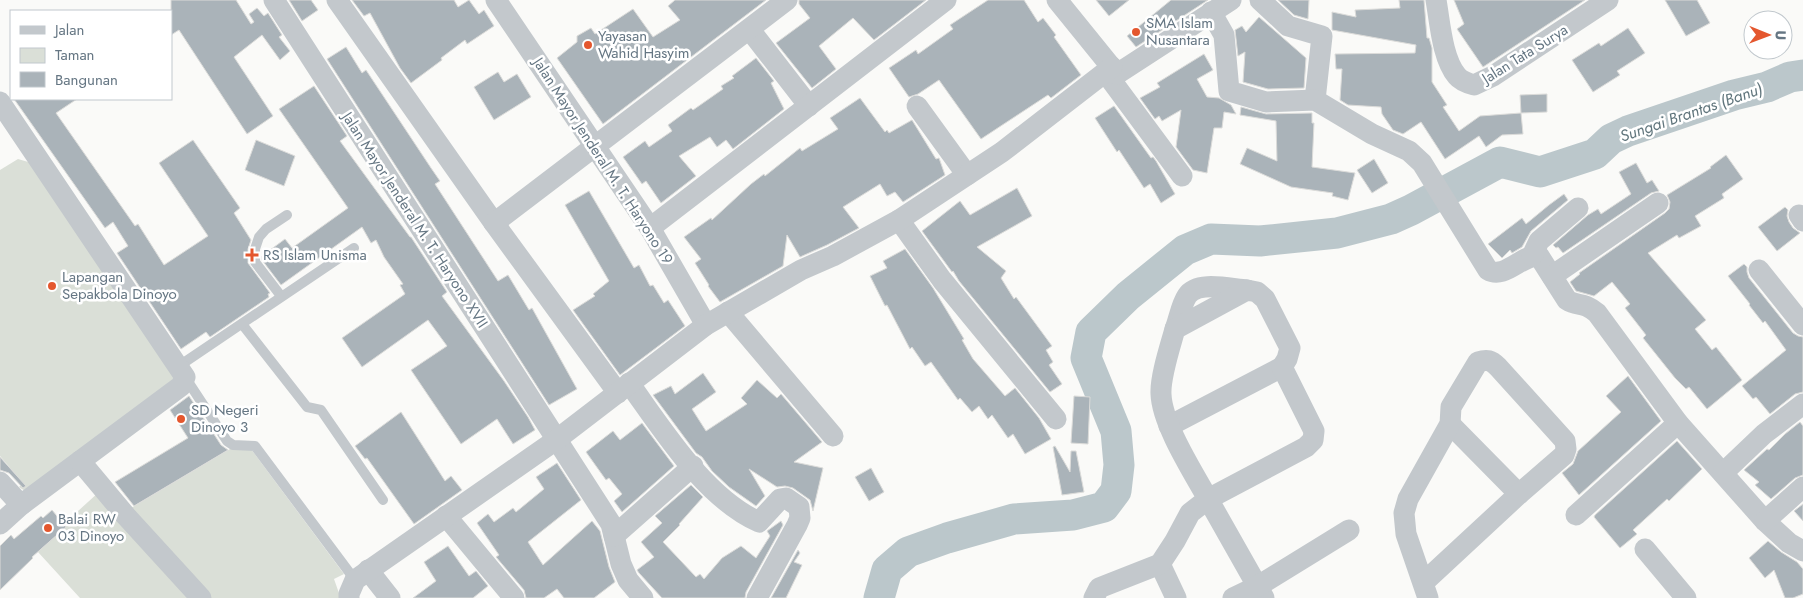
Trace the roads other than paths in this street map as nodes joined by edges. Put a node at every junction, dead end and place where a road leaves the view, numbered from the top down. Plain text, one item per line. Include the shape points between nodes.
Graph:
1 (274, 0) edge
2 (337, 0) edge
3 (496, 0) edge
4 (787, 0) edge
5 (946, 0) edge
6 (1057, 0) edge
7 (1231, 0) edge
8 (1260, 0) edge
9 (1436, 0) edge
10 (1608, 0) edge
11 (1211, 12) junction
12 (750, 30) junction
13 (1114, 70) junction
14 (1316, 100) junction
15 (0, 102) edge
16 (809, 106) junction
17 (917, 106) dead end
18 (594, 146) junction
19 (967, 175) junction
20 (1182, 176) dead end
21 (1658, 203) dead end
22 (1578, 208) dead end
23 (287, 215) dead end
24 (899, 220) junction
25 (494, 223) junction
26 (650, 228) junction
27 (354, 248) dead end
28 (1532, 256) junction
29 (1758, 270) dead end
30 (1552, 276) junction
31 (281, 296) junction
32 (728, 312) junction
33 (242, 324) junction
34 (706, 325) junction
35 (1803, 325) edge
36 (1282, 367) junction
37 (182, 372) junction
38 (624, 388) junction
39 (1803, 404) edge
40 (1056, 419) dead end
41 (1678, 423) junction
42 (1450, 424) junction
43 (1169, 426) junction
44 (833, 436) dead end
45 (556, 440) junction
46 (80, 461) junction
47 (693, 466) junction
48 (1723, 473) junction
49 (0, 482) edge
50 (1803, 487) edge
51 (1519, 494) junction
52 (1208, 499) junction
53 (383, 500) dead end
54 (21, 505) junction
55 (1576, 514) dead end
56 (446, 516) junction
57 (1764, 521) junction
58 (0, 524) edge
59 (1349, 530) dead end
60 (614, 536) junction
61 (1645, 549) dead end
62 (1802, 549) edge
63 (1160, 564) junction
64 (358, 583) edge
65 (1426, 591) edge
66 (1261, 592) edge
67 (201, 598) edge
68 (390, 598) edge
69 (514, 598) edge
70 (643, 598) edge
71 (757, 598) edge
72 (1094, 598) edge
73 (1176, 598) edge
74 (1233, 598) edge
75 (1686, 598) edge

1 - 45 street, Jalan Mayor Jenderal M. T. Haryono XVII
2 - 25 street
3 - 18 street, Jalan Mayor Jenderal M. T. Haryono 19
4 - 12 street
5 - 16 street
6 - 13 street
7 - 11 street
8 - 14 street via 1288,26 1322,36
9 - 10 street, Jalan Tata Surya via 1451,66 1465,83 1474,85 1493,76
11 - 13 street
11 - 14 street via 1224,35 1229,91 1266,102
12 - 16 street
12 - 18 street
13 - 19 street
13 - 20 street via 1111,80
14 - 28 street via 1372,134 1409,151 1422,163 1488,270 1502,271
15 - 37 street
16 - 26 street
17 - 19 street
18 - 25 street
18 - 26 street, Jalan Mayor Jenderal M. T. Haryono 19
19 - 24 street
21 - 30 street
22 - 28 street via 1539,241
23 - 31 lane via 266,229 255,249 255,262
24 - 32 street via 800,270
24 - 40 street via 942,280
25 - 38 street
26 - 34 street, Jalan Mayor Jenderal M. T. Haryono 19
27 - 31 lane
28 - 30 street via 1538,256
29 - 35 street
30 - 41 street via 1567,300 1589,306 1596,313
31 - 33 lane
32 - 34 street
32 - 44 street
33 - 37 lane
33 - 53 lane via 307,407 321,410
34 - 38 street
36 - 43 street
36 - 43 street via 1290,348 1265,299 1257,292 1247,290 1175,330 1161,394
36 - 52 street via 1314,431 1313,440 1306,447
37 - 46 street via 181,386
37 - 64 lane via 227,441 232,446 254,446
38 - 45 street
38 - 47 street
39 - 48 street via 1764,434
41 - 48 street
41 - 55 street
42 - 51 street
42 - 51 street via 1451,407 1478,362 1491,361 1565,441 1564,456
42 - 65 street via 1408,499 1404,513 1406,534
43 - 52 street
45 - 56 street
45 - 60 street, Jalan Mayor Jenderal M. T. Haryono XVII via 611,524
46 - 54 street
46 - 67 street
47 - 60 street
47 - 71 street via 724,500 759,522 780,499 786,498 799,507 797,525
48 - 57 street
49 - 54 street
50 - 57 street
51 - 65 street
52 - 63 street via 1190,513
52 - 66 street
54 - 58 street
56 - 64 street
56 - 69 street
57 - 62 street via 1789,543
59 - 66 street
60 - 70 street, Jalan Mayor Jenderal M. T. Haryono XVII via 628,580
61 - 75 street
63 - 72 street via 1099,588
63 - 73 street
64 - 68 street
66 - 74 street

